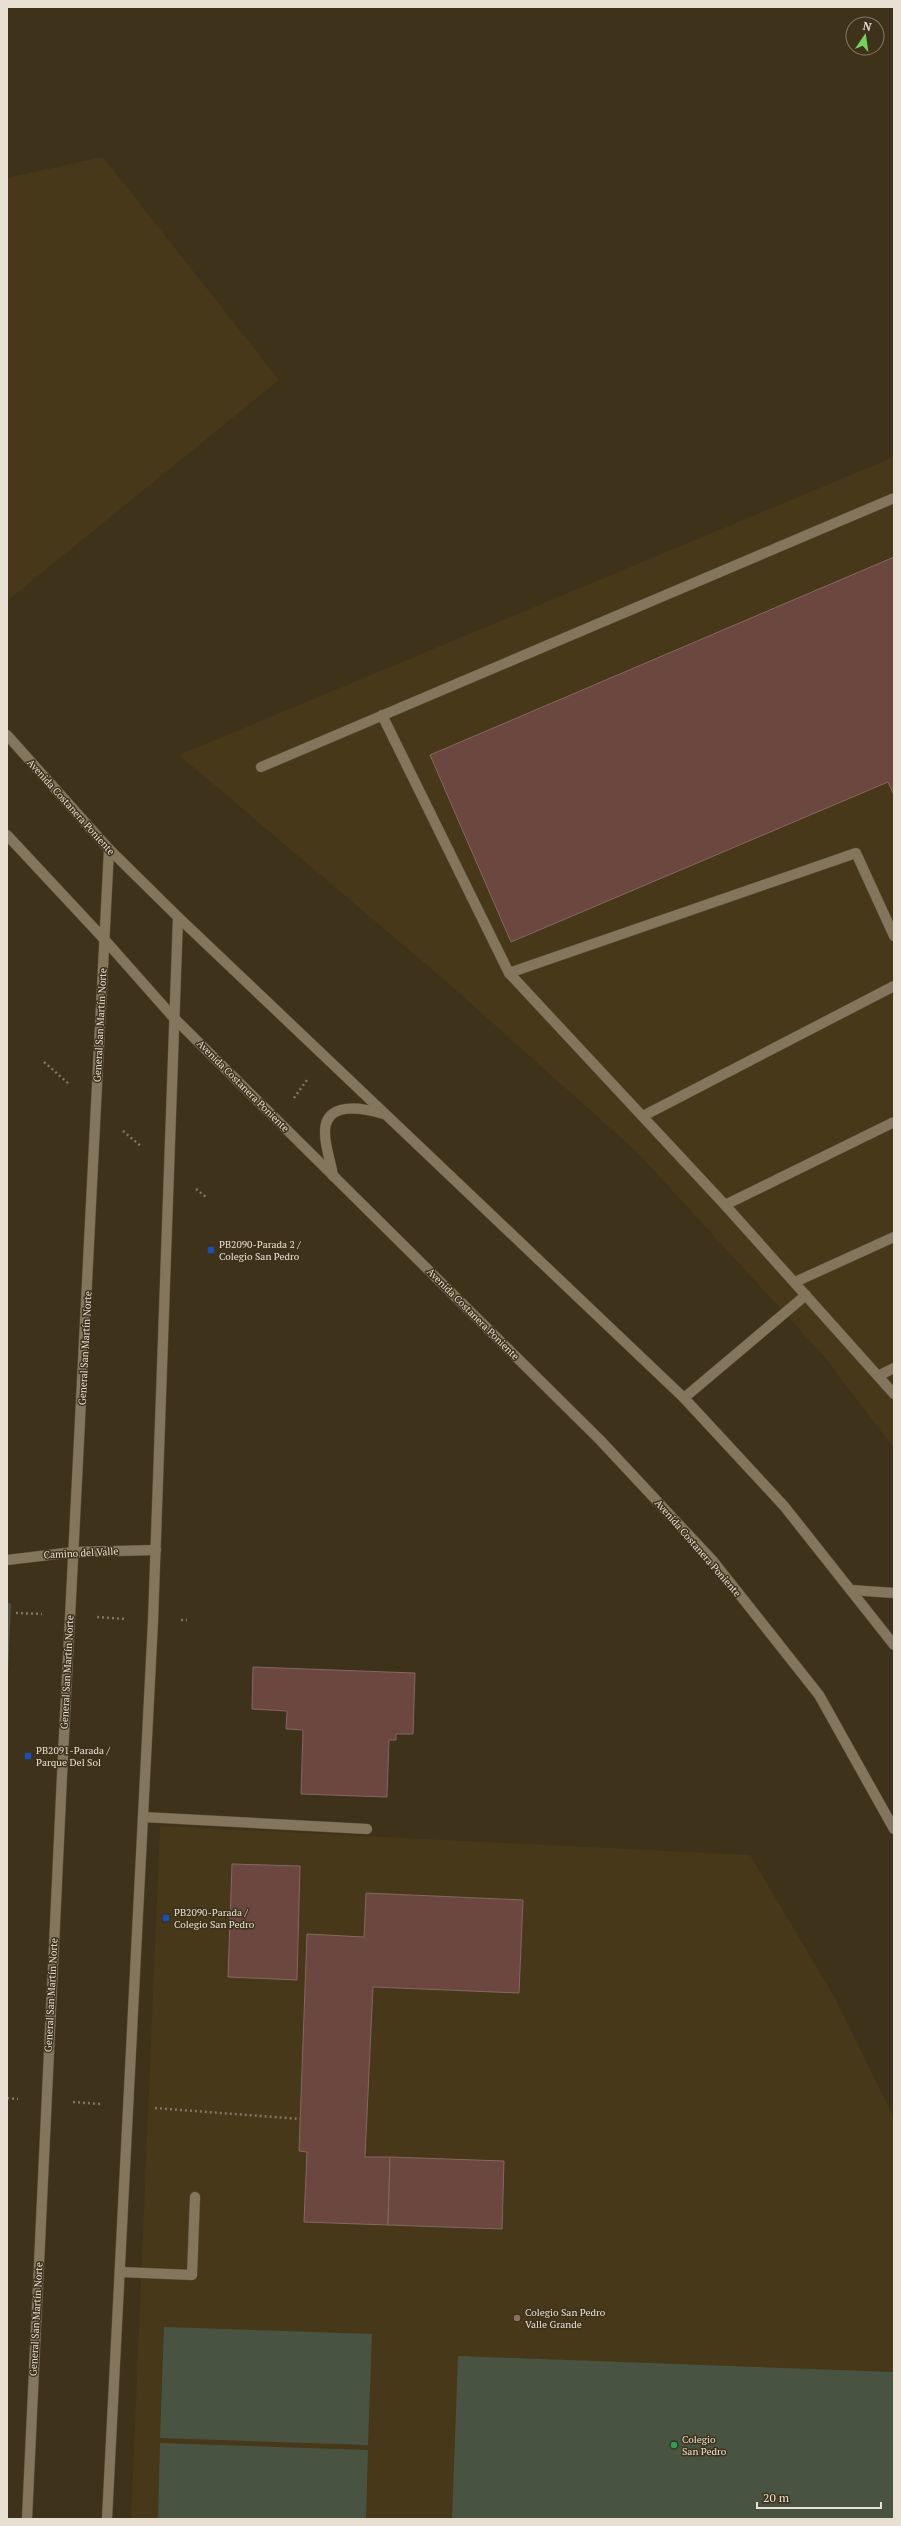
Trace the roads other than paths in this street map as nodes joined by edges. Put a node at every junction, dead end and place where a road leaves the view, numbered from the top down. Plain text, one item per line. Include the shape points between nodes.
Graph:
1 (894, 498) edge
2 (382, 715) junction
3 (7, 735) edge
4 (261, 767) dead end
5 (7, 835) edge
6 (109, 849) junction
7 (178, 917) junction
8 (894, 936) edge
9 (104, 938) junction
10 (509, 973) junction
11 (894, 986) edge
12 (173, 1017) junction
13 (386, 1114) junction
14 (642, 1116) junction
15 (894, 1122) edge
16 (333, 1176) junction
17 (725, 1205) junction
18 (894, 1237) edge
19 (794, 1282) junction
20 (806, 1295) junction
21 (894, 1368) edge
22 (878, 1376) junction
23 (894, 1394) edge
24 (684, 1398) junction
25 (156, 1550) junction
26 (74, 1552) junction
27 (7, 1560) edge
28 (851, 1590) junction
29 (894, 1593) edge
30 (894, 1645) edge
31 (143, 1817) junction
32 (367, 1829) dead end
33 (894, 1829) edge
34 (195, 2197) dead end
35 (120, 2272) junction
36 (27, 2519) edge
37 (107, 2519) edge

1 - 2 street
2 - 4 street
2 - 10 street
3 - 6 street, Avenida Costanera Poniente
5 - 9 street, Avenida Costanera Poniente
6 - 7 street, Avenida Costanera Poniente
6 - 9 street, General San Martín Norte
7 - 12 street
7 - 13 street, Avenida Costanera Poniente
8 - 10 street via 856,853
9 - 12 street, Avenida Costanera Poniente
9 - 26 street, General San Martín Norte
10 - 14 street
11 - 14 street
12 - 16 street, Avenida Costanera Poniente
12 - 25 street
13 - 16 street via 348,1108 335,1112 330,1117 326,1122 325,1135
13 - 24 street, Avenida Costanera Poniente
14 - 17 street
15 - 17 street
16 - 33 street, Avenida Costanera Poniente via 600,1440 713,1562 819,1694
17 - 19 street
18 - 19 street
19 - 20 street
20 - 22 street
20 - 24 street
21 - 22 street
22 - 23 street
24 - 28 street, Avenida Costanera Poniente via 784,1506
25 - 26 street, Camino del Valle
25 - 31 street
26 - 27 street, Camino del Valle
26 - 36 street, General San Martín Norte
28 - 29 street
28 - 30 street, Avenida Costanera Poniente
31 - 32 street
31 - 35 street
34 - 35 street via 192,2275
35 - 37 street

